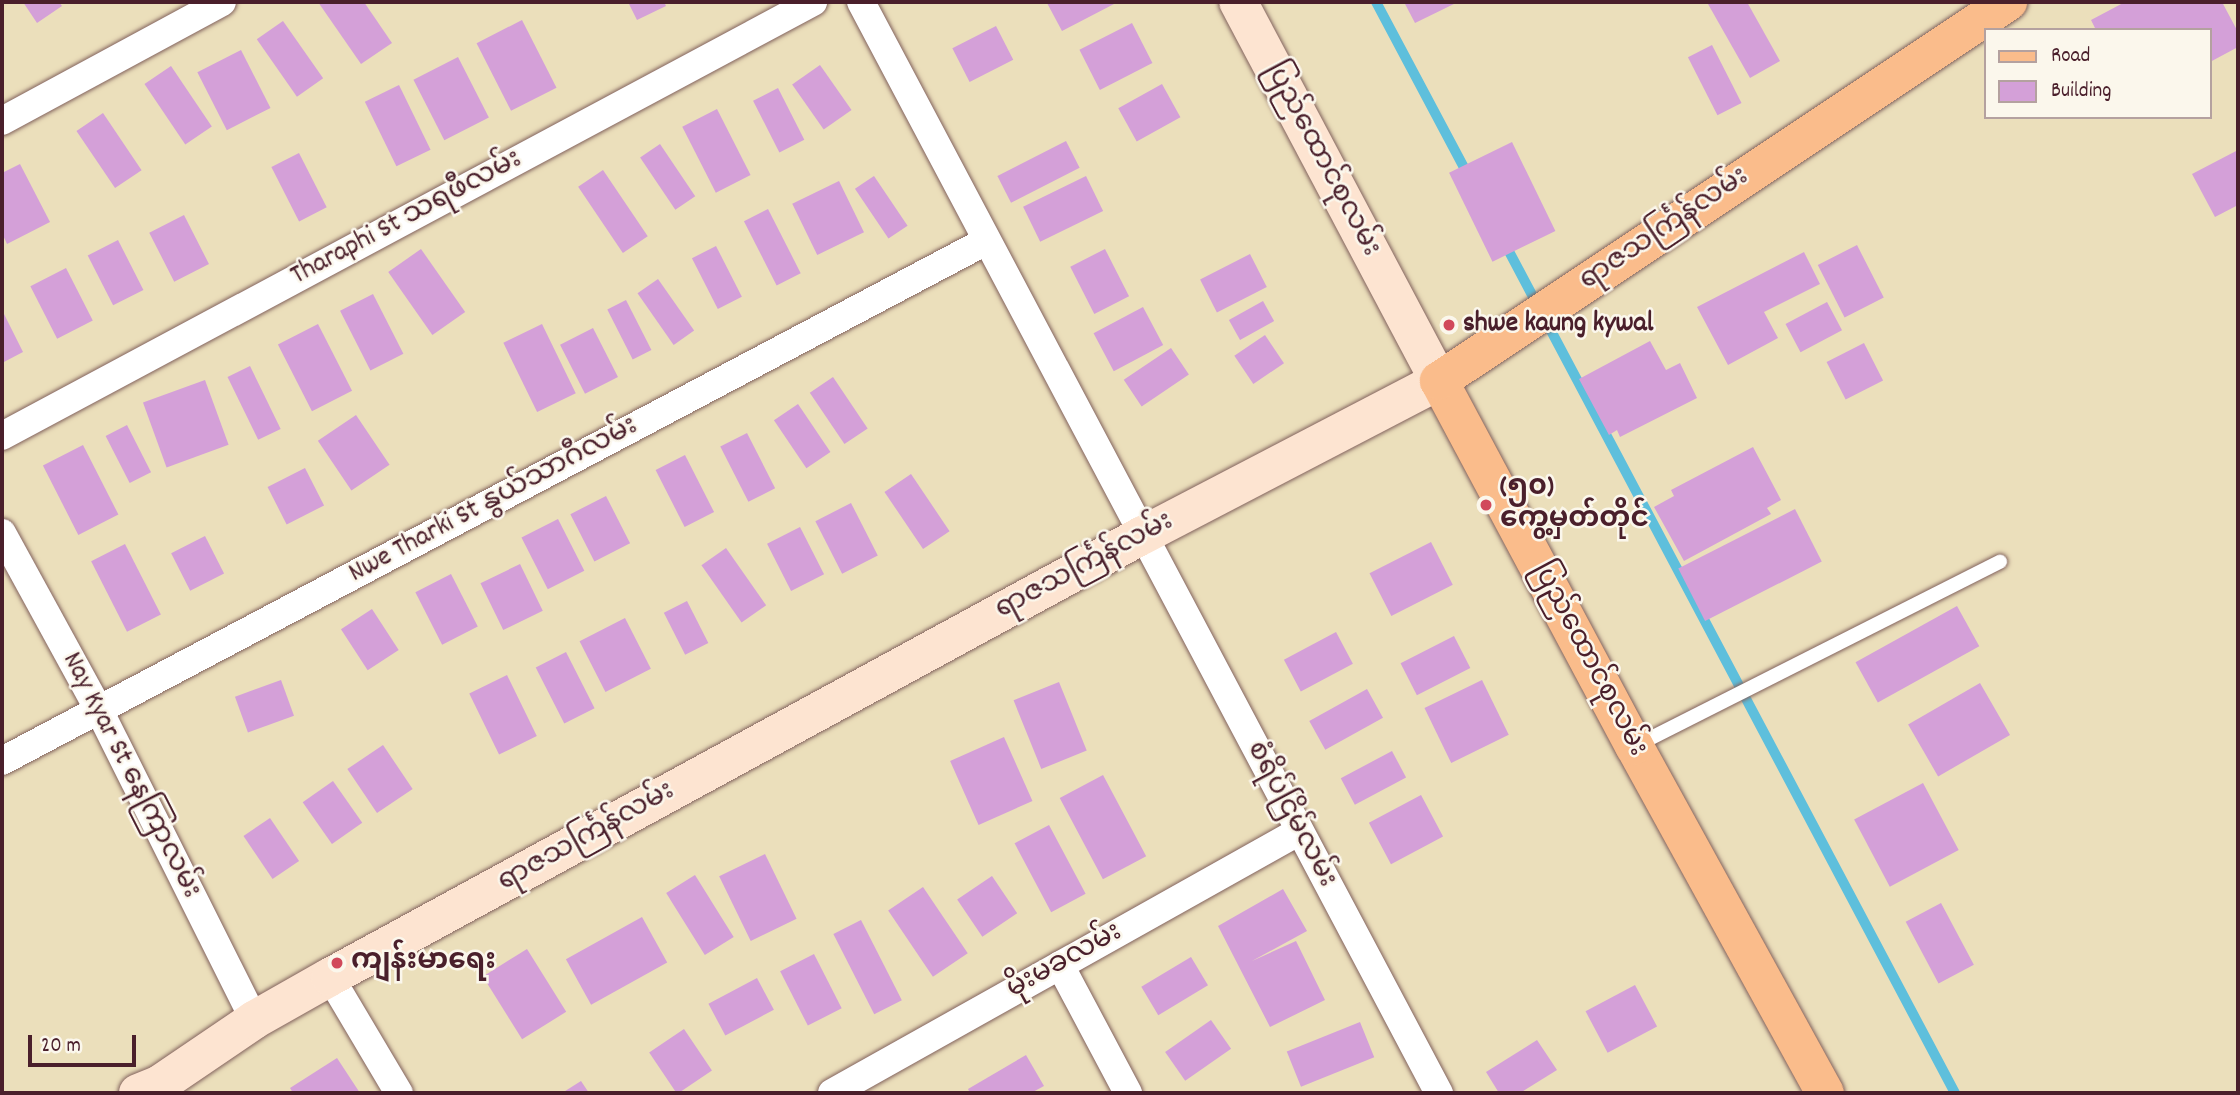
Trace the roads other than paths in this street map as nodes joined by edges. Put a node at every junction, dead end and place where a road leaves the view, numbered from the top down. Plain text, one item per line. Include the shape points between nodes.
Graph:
1 (222, 2) edge
2 (813, 2) edge
3 (860, 2) edge
4 (1238, 2) edge
5 (2008, 2) edge
6 (2, 121) edge
7 (986, 241) junction
8 (1439, 381) junction
9 (2, 436) edge
10 (2, 533) edge
11 (1141, 536) junction
12 (2000, 562) dead end
13 (99, 710) junction
14 (1634, 746) junction
15 (2, 761) edge
16 (1298, 832) junction
17 (1060, 965) junction
18 (330, 977) junction
19 (254, 1020) junction
20 (138, 1093) edge
21 (399, 1093) edge
22 (832, 1093) edge
23 (1128, 1093) edge
24 (1439, 1093) edge
25 (1825, 1093) edge

1 - 6 street
2 - 9 street, Tharaphi St သရဖီလမ်း
3 - 7 street, စံရိပ်ငြိမ်လမ်း
4 - 8 main road, ပြည်ထောင်စုလမ်း
5 - 8 main road, ရာဇသင်္ကြန်လမ်း
7 - 11 street, စံရိပ်ငြိမ်လမ်း
7 - 13 street, Nwe Tharki St နွယ်သာဂီလမ်း
8 - 11 main road, ရာဇသင်္ကြန်လမ်း
8 - 14 main road, ပြည်ထောင်စုလမ်း
10 - 13 street, Nay Kyar St နေကြာလမ်း
11 - 16 street, စံရိပ်ငြိမ်လမ်း
11 - 18 main road, ရာဇသင်္ကြန်လမ်း
12 - 14 lane
13 - 15 street, Nwe Tharki St နွယ်သာဂီလမ်း
13 - 19 street, Nay Kyar St နေကြာလမ်း
14 - 25 main road, ပြည်ထောင်စုလမ်း
16 - 17 street, မိုးမခလမ်း
16 - 24 street, စံရိပ်ငြိမ်လမ်း
17 - 22 street, မိုးမခလမ်း
17 - 23 street
18 - 19 main road, ရာဇသင်္ကြန်လမ်း
18 - 21 street
19 - 20 main road, ရာဇသင်္ကြန်လမ်း via 160,1084

